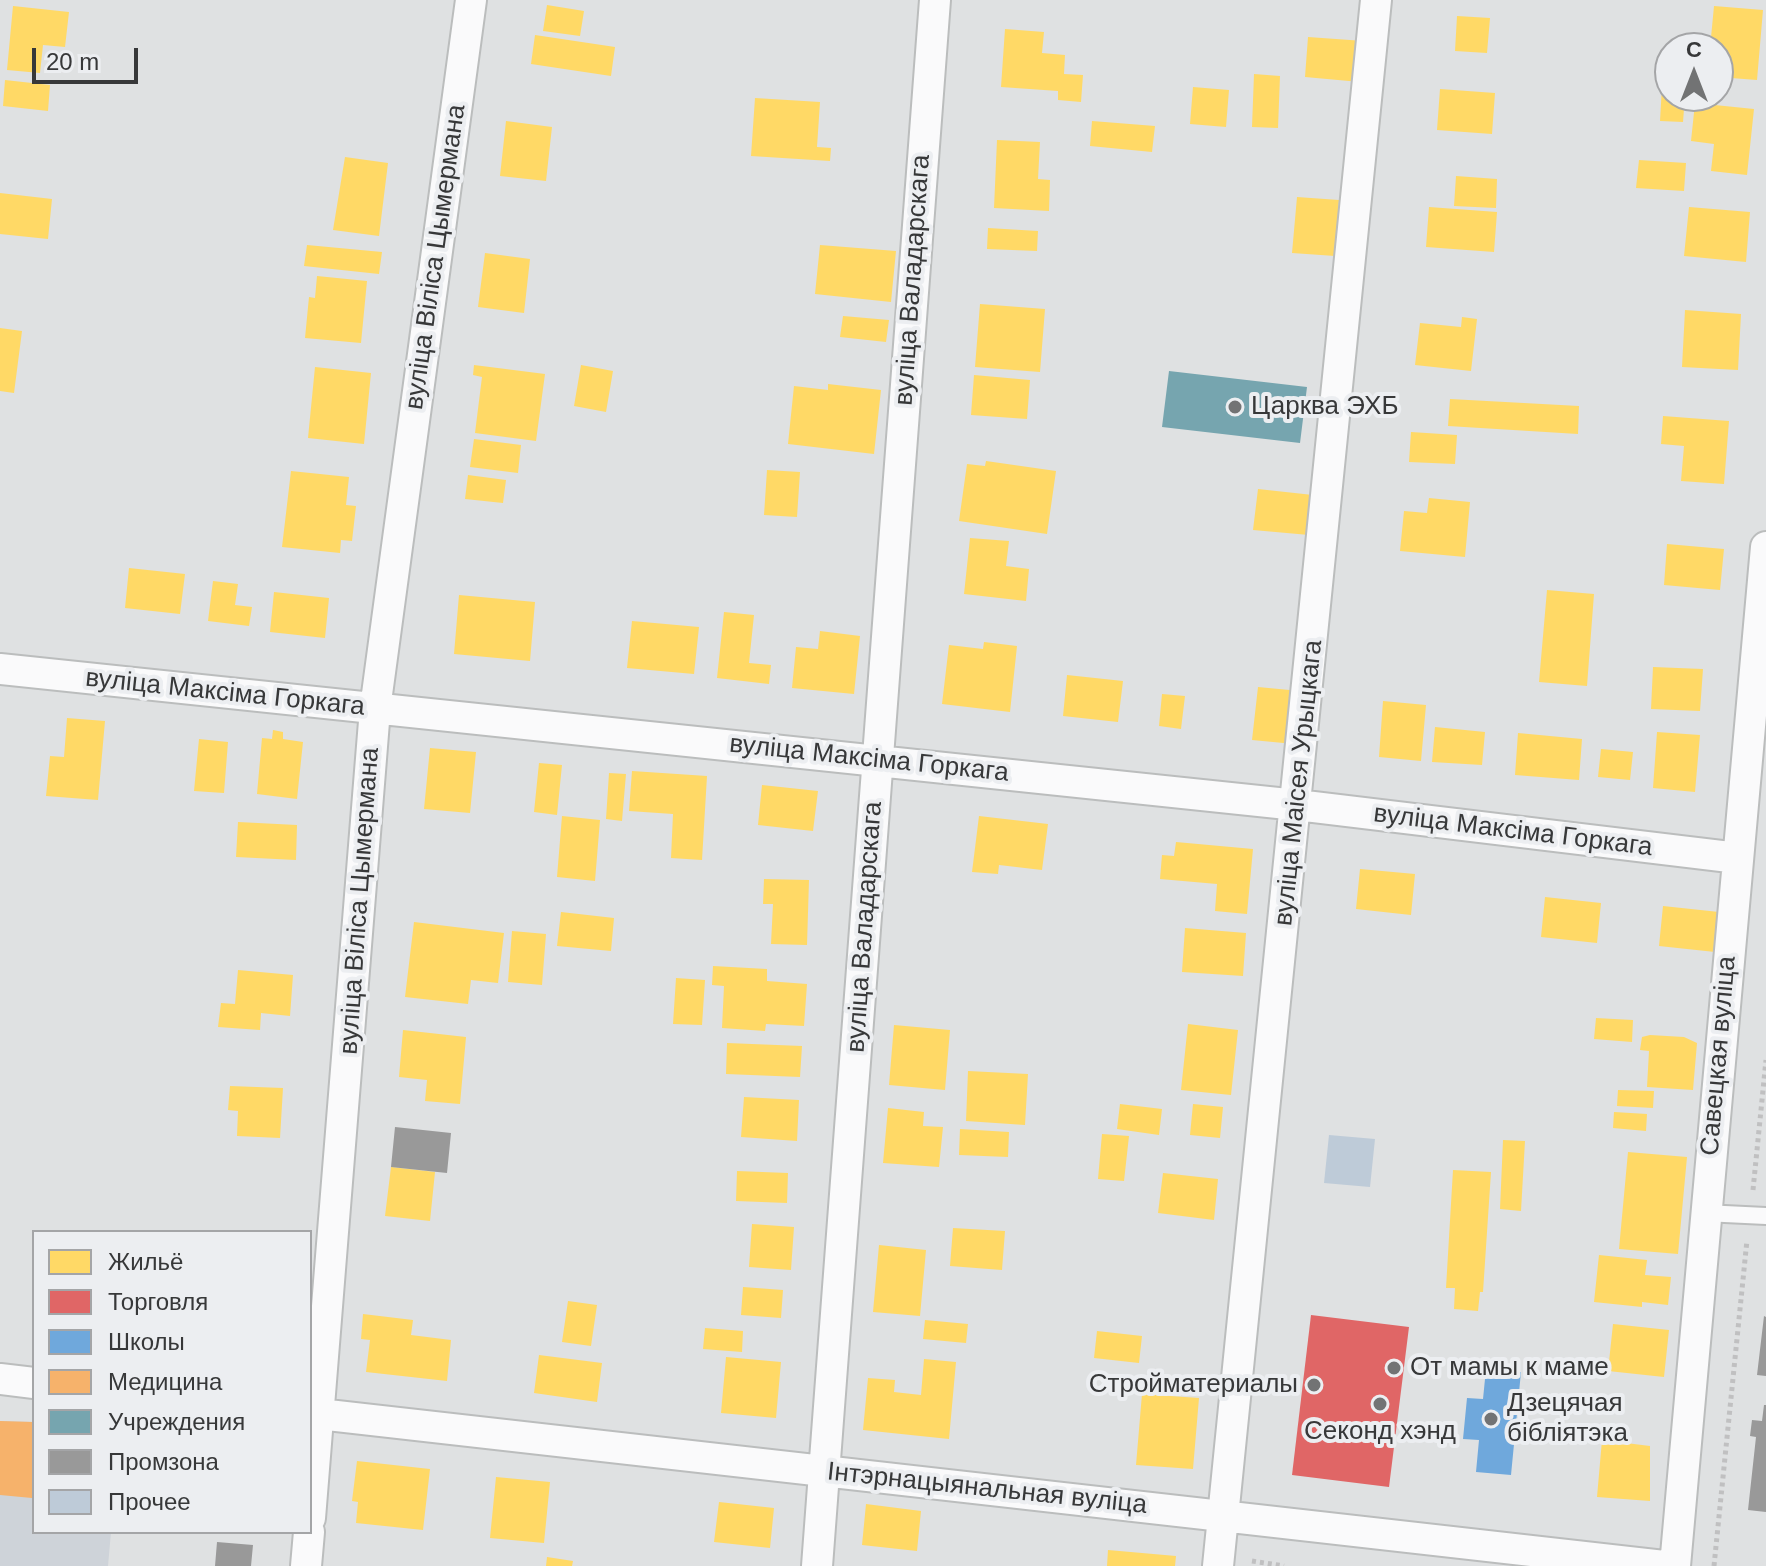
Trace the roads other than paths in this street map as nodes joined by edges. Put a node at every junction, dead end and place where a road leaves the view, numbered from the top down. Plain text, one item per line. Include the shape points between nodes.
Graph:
1 (471, 0) edge
2 (935, 0) edge
3 (1376, 0) edge
4 (1766, 547) edge
5 (0, 669) edge
6 (375, 709) junction
7 (877, 759) junction
8 (1297, 805) junction
9 (1738, 858) junction
10 (1704, 1213) junction
11 (1758, 1216) edge
12 (0, 1379) edge
13 (32, 1383) edge
14 (315, 1413) edge
15 (825, 1472) junction
16 (312, 1476) edge
17 (1223, 1513) junction
18 (309, 1534) edge
19 (306, 1566) edge
20 (817, 1566) edge
21 (1218, 1566) edge
22 (1664, 1566) edge
23 (1675, 1566) edge

1 - 6 street, вуліца Віліса Цымермана
2 - 7 street, вуліца Валадарскага
3 - 8 street, вуліца Маісея Урыцкага
4 - 9 street, Савецкая вуліца
5 - 6 street, вуліца Максіма Горкага
6 - 7 street, вуліца Максіма Горкага
6 - 14 street, вуліца Віліса Цымермана
7 - 8 street, вуліца Максіма Горкага
7 - 15 street, вуліца Валадарскага
8 - 9 street, вуліца Максіма Горкага
8 - 17 street, вуліца Маісея Урыцкага
9 - 10 street, Савецкая вуліца
10 - 11 lane
10 - 23 street, Савецкая вуліца
12 - 13 street
14 - 15 street, Інтэрнацыянальная вуліца
14 - 16 street, вуліца Віліса Цымермана
15 - 17 street, Інтэрнацыянальная вуліца
15 - 20 street, вуліца Валадарскага
17 - 21 street, вуліца Маісея Урыцкага
17 - 22 street, Інтэрнацыянальная вуліца
18 - 19 street

